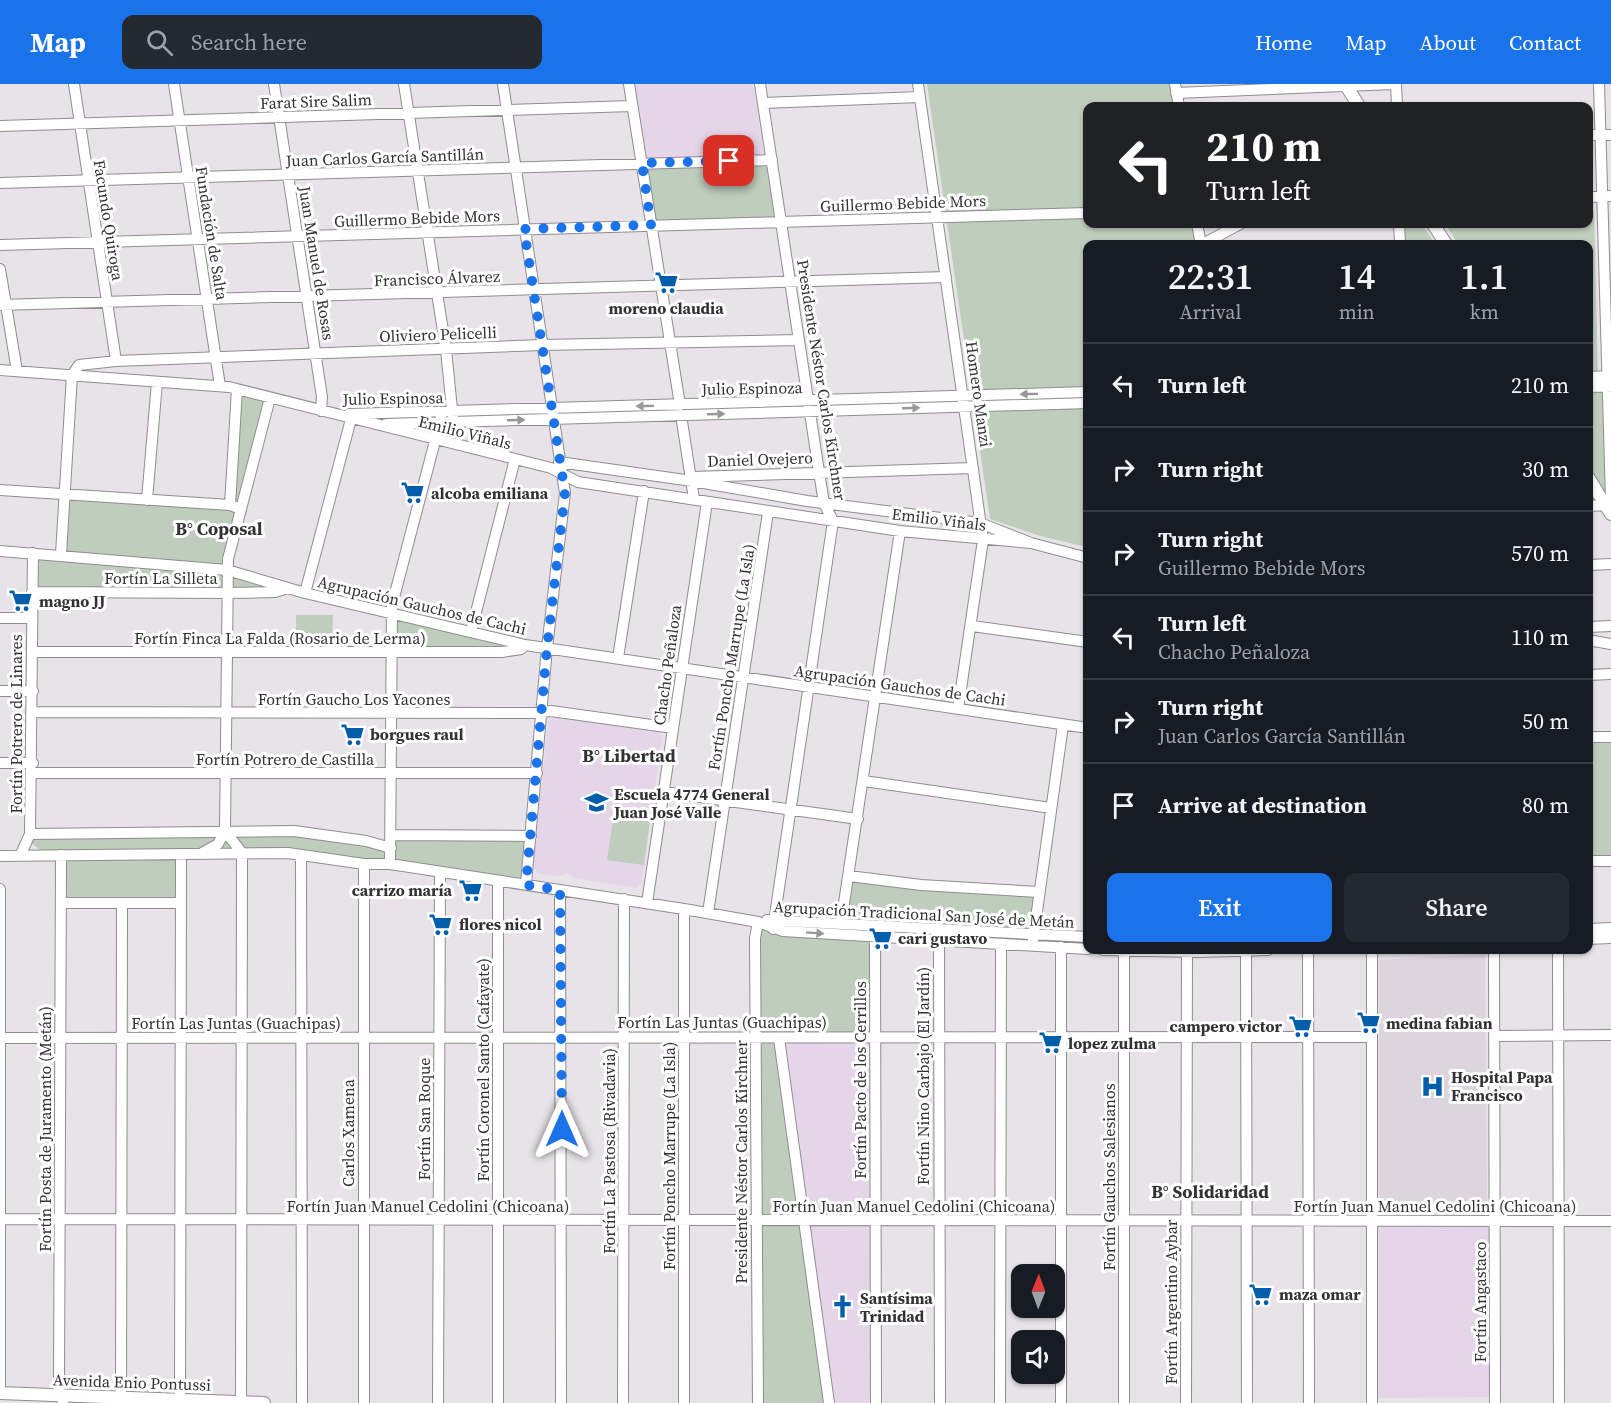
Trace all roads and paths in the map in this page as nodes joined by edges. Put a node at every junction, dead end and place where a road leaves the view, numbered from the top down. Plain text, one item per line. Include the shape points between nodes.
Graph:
1 (74, 84) edge
2 (174, 84) edge
3 (274, 84) edge
4 (404, 84) edge
5 (503, 84) edge
6 (629, 84) edge
7 (760, 84) edge
8 (918, 84) edge
9 (1395, 84) edge
10 (1599, 84) edge
11 (1345, 85) edge
12 (1176, 88) edge
13 (920, 97) junction
14 (1356, 102) edge
15 (1397, 102) edge
16 (763, 103) junction
17 (632, 106) junction
18 (507, 110) junction
19 (408, 114) junction
20 (280, 117) junction
21 (180, 121) junction
22 (80, 123) junction
23 (0, 126) edge
24 (1600, 135) edge
25 (772, 160) junction
26 (642, 163) junction
27 (515, 167) junction
28 (416, 171) junction
29 (288, 175) junction
30 (188, 177) junction
31 (88, 180) junction
32 (0, 183) edge
33 (1607, 196) edge
34 (1083, 213) edge
35 (937, 216) junction
36 (781, 222) junction
37 (651, 225) junction
38 (1232, 228) edge
39 (524, 229) junction
40 (426, 233) junction
41 (297, 236) junction
42 (198, 240) junction
43 (1210, 240) edge
44 (98, 243) junction
45 (0, 245) edge
46 (1607, 257) edge
47 (0, 269) edge
48 (946, 277) junction
49 (791, 282) junction
50 (661, 286) junction
51 (533, 290) junction
52 (436, 292) junction
53 (306, 297) junction
54 (207, 299) junction
55 (106, 302) junction
56 (3, 305) edge
57 (1608, 315) edge
58 (799, 340) junction
59 (671, 344) junction
60 (542, 345) junction
61 (446, 350) junction
62 (316, 354) junction
63 (217, 357) junction
64 (116, 361) junction
65 (0, 370) edge
66 (16, 371) junction
67 (72, 375) junction
68 (1593, 378) edge
69 (1609, 381) edge
70 (157, 382) junction
71 (220, 386) junction
72 (1593, 386) edge
73 (237, 389) junction
74 (1083, 392) edge
75 (270, 398) junction
76 (965, 401) junction
77 (1083, 402) edge
78 (810, 407) junction
79 (681, 410) junction
80 (321, 411) junction
81 (552, 413) junction
82 (334, 415) junction
83 (447, 417) junction
84 (351, 419) junction
85 (374, 425) junction
86 (434, 440) junction
87 (515, 459) junction
88 (559, 462) junction
89 (974, 468) junction
90 (819, 472) junction
91 (564, 475) junction
92 (692, 479) junction
93 (1593, 484) edge
94 (0, 490) edge
95 (644, 491) junction
96 (64, 495) junction
97 (694, 499) junction
98 (147, 500) junction
99 (707, 502) junction
100 (824, 503) junction
101 (230, 505) junction
102 (1593, 506) edge
103 (1610, 506) edge
104 (241, 509) junction
105 (768, 512) junction
106 (891, 512) junction
107 (833, 521) junction
108 (969, 521) junction
109 (980, 523) junction
110 (895, 530) junction
111 (949, 536) junction
112 (983, 540) junction
113 (1031, 543) junction
114 (0, 551) edge
115 (33, 553) junction
116 (60, 554) junction
117 (1083, 557) edge
118 (1593, 564) edge
119 (1611, 564) edge
120 (227, 570) junction
121 (288, 588) junction
122 (32, 592) junction
123 (305, 592) junction
124 (228, 593) junction
125 (391, 614) junction
126 (0, 618) edge
127 (32, 618) junction
128 (972, 626) junction
129 (1611, 626) edge
130 (1593, 627) edge
131 (471, 632) junction
132 (1083, 641) edge
133 (1593, 641) edge
134 (1611, 644) edge
135 (525, 645) junction
136 (547, 648) junction
137 (32, 652) junction
138 (227, 653) junction
139 (392, 654) junction
140 (618, 658) junction
141 (682, 668) junction
142 (1611, 674) edge
143 (1593, 675) edge
144 (743, 678) junction
145 (808, 687) junction
146 (0, 691) edge
147 (33, 691) junction
148 (875, 698) junction
149 (958, 709) junction
150 (33, 712) junction
151 (543, 712) junction
152 (227, 714) junction
153 (392, 714) junction
154 (1063, 725) junction
155 (1083, 727) edge
156 (673, 728) junction
157 (1593, 737) edge
158 (1611, 737) edge
159 (0, 763) edge
160 (33, 768) junction
161 (392, 773) junction
162 (537, 773) junction
163 (226, 774) junction
164 (864, 781) junction
165 (664, 792) junction
166 (725, 800) junction
167 (1051, 808) junction
168 (790, 809) junction
169 (858, 819) junction
170 (225, 831) junction
171 (391, 835) junction
172 (531, 836) junction
173 (30, 838) junction
174 (391, 848) junction
175 (202, 853) junction
176 (242, 853) junction
177 (181, 854) junction
178 (46, 855) junction
179 (61, 855) junction
180 (301, 855) junction
181 (0, 856) edge
182 (20, 856) junction
183 (1593, 861) edge
184 (1611, 861) edge
185 (364, 864) junction
186 (390, 864) junction
187 (440, 872) junction
188 (849, 876) junction
189 (498, 880) junction
190 (526, 885) junction
191 (0, 889) edge
192 (560, 890) junction
193 (1039, 892) junction
194 (624, 899) junction
195 (61, 903) junction
196 (122, 903) junction
197 (182, 903) junction
198 (647, 903) junction
199 (684, 909) junction
200 (708, 913) junction
201 (758, 922) junction
202 (841, 923) junction
203 (773, 924) junction
204 (1611, 928) edge
205 (1593, 929) edge
206 (938, 934) junction
207 (1034, 934) junction
208 (875, 937) junction
209 (1083, 937) edge
210 (1611, 938) edge
211 (1593, 939) edge
212 (1000, 944) junction
213 (1033, 946) junction
214 (1061, 947) junction
215 (1083, 949) edge
216 (1117, 954) edge
217 (1186, 954) edge
218 (1246, 954) edge
219 (1308, 954) edge
220 (1372, 954) edge
221 (1494, 954) edge
222 (1558, 954) edge
223 (1559, 1035) junction
224 (1611, 1035) edge
225 (1372, 1036) junction
226 (1495, 1036) junction
227 (498, 1037) junction
228 (562, 1037) junction
229 (876, 1037) junction
230 (939, 1037) junction
231 (1247, 1037) junction
232 (1309, 1037) junction
233 (0, 1038) edge
234 (182, 1038) junction
235 (242, 1038) junction
236 (301, 1038) junction
237 (363, 1038) junction
238 (438, 1038) junction
239 (624, 1038) junction
240 (683, 1038) junction
241 (756, 1038) junction
242 (778, 1038) junction
243 (1001, 1038) junction
244 (1062, 1038) junction
245 (1124, 1038) junction
246 (1186, 1038) junction
247 (61, 1039) junction
248 (122, 1039) junction
249 (0, 1219) edge
250 (60, 1220) junction
251 (121, 1220) junction
252 (440, 1220) junction
253 (499, 1220) junction
254 (1495, 1220) junction
255 (1559, 1220) junction
256 (181, 1221) junction
257 (242, 1221) junction
258 (301, 1221) junction
259 (562, 1221) junction
260 (624, 1221) junction
261 (685, 1221) junction
262 (756, 1221) junction
263 (804, 1221) junction
264 (874, 1221) junction
265 (937, 1221) junction
266 (1000, 1221) junction
267 (1061, 1221) junction
268 (1125, 1221) junction
269 (1186, 1221) junction
270 (1247, 1221) junction
271 (1611, 1221) edge
272 (363, 1222) junction
273 (1309, 1222) junction
274 (1372, 1222) junction
275 (0, 1394) edge
276 (121, 1398) junction
277 (62, 1400) edge
278 (180, 1400) junction
279 (241, 1402) edge
280 (264, 1403) edge
281 (302, 1403) edge
282 (364, 1403) edge
283 (438, 1403) edge
284 (498, 1403) edge
285 (561, 1403) edge
286 (623, 1403) edge
287 (684, 1403) edge
288 (758, 1403) edge
289 (829, 1403) edge
290 (876, 1403) edge
291 (939, 1403) edge
292 (1000, 1403) edge
293 (1061, 1403) edge
294 (1124, 1403) edge
295 (1186, 1403) edge
296 (1247, 1403) edge
297 (1309, 1403) edge
298 (1372, 1403) edge
299 (1495, 1403) edge
300 (1559, 1403) edge

1 - 22 street, Facundo Quiroga
2 - 21 street, Fundación de Salta
3 - 20 street, Juan Manuel de Rosas
4 - 19 street
5 - 18 street
6 - 17 street
7 - 16 street, Presidente Néstor Carlos Kirchner
8 - 13 street, Homero Manzi
9 - 11 street
9 - 15 street
10 - 24 street
11 - 12 street
11 - 14 main road
13 - 16 street
13 - 35 street, Homero Manzi
16 - 25 street, Presidente Néstor Carlos Kirchner
17 - 18 street, Farat Sire Salim
17 - 26 street
18 - 19 street, Farat Sire Salim
18 - 27 street
19 - 20 street, Farat Sire Salim
19 - 28 street
20 - 21 street, Farat Sire Salim
20 - 29 street, Juan Manuel de Rosas
21 - 22 street, Farat Sire Salim
21 - 30 street, Fundación de Salta
22 - 23 street, Farat Sire Salim
22 - 31 street, Facundo Quiroga
24 - 33 street
25 - 26 street, Juan Carlos García Santillán
25 - 36 street, Presidente Néstor Carlos Kirchner
26 - 27 street, Juan Carlos García Santillán
26 - 37 street
27 - 28 street, Juan Carlos García Santillán
27 - 39 street
28 - 29 street, Juan Carlos García Santillán
28 - 40 street
29 - 30 street, Juan Carlos García Santillán
29 - 41 street, Juan Manuel de Rosas
30 - 31 street, Juan Carlos García Santillán
30 - 42 street, Fundación de Salta
31 - 32 street, Juan Carlos García Santillán
31 - 44 street, Facundo Quiroga
33 - 46 street
34 - 35 street, Guillermo Bebide Mors
35 - 36 street, Guillermo Bebide Mors
35 - 48 street, Homero Manzi
36 - 37 street, Guillermo Bebide Mors
36 - 49 street, Presidente Néstor Carlos Kirchner
37 - 39 street, Guillermo Bebide Mors
37 - 50 street
38 - 43 street
39 - 40 street, Guillermo Bebide Mors
39 - 51 street
40 - 41 street, Guillermo Bebide Mors
40 - 52 street
41 - 42 street, Guillermo Bebide Mors
41 - 53 street, Juan Manuel de Rosas
42 - 44 street, Guillermo Bebide Mors
42 - 54 street, Fundación de Salta
44 - 45 street, Guillermo Bebide Mors
44 - 55 street, Facundo Quiroga
46 - 57 street
47 - 56 street
48 - 49 street, Francisco Álvarez
48 - 76 street, Homero Manzi
49 - 50 street, Francisco Álvarez
49 - 58 street, Presidente Néstor Carlos Kirchner
50 - 51 street, Francisco Álvarez
50 - 59 street
51 - 52 street, Francisco Álvarez
51 - 60 street
52 - 53 street, Francisco Álvarez
52 - 61 street
53 - 54 street, Francisco Álvarez
53 - 62 street, Juan Manuel de Rosas
54 - 55 street, Francisco Álvarez
54 - 63 street, Fundación de Salta
55 - 56 street, Francisco Álvarez
55 - 64 street, Facundo Quiroga
56 - 66 street
57 - 69 street
58 - 59 street, Oliviero Pelicelli
58 - 78 street, Presidente Néstor Carlos Kirchner
59 - 60 street, Oliviero Pelicelli
59 - 79 street
60 - 61 street, Oliviero Pelicelli
60 - 81 street
61 - 62 street, Oliviero Pelicelli
61 - 83 street
62 - 63 street, Oliviero Pelicelli
62 - 80 street, Juan Manuel de Rosas
63 - 64 street, Oliviero Pelicelli
63 - 71 street, Fundación de Salta
64 - 67 street, Oliviero Pelicelli via 79,365
65 - 66 street
66 - 67 street
67 - 70 street
67 - 96 street
68 - 69 street
69 - 72 street
69 - 103 street
70 - 71 street
70 - 98 street
71 - 73 street
73 - 75 street
73 - 101 street
74 -> 76 street, Julio Espinoza
75 - 80 street
75 - 104 street
76 - 77 street, Julio Espinoza
76 - 78 street, Julio Espinoza
76 - 89 street, Homero Manzi
78 - 79 street, Julio Espinoza
78 - 90 street, Presidente Néstor Carlos Kirchner
79 - 81 street, Julio Espinoza
79 - 92 street
80 - 82 street
81 - 83 street, Julio Espinoza
81 - 88 street
82 - 83 street, Julio Espinosa
82 - 84 street, Emilio Viñals
83 - 85 street, Julio Espinosa
83 - 86 street
84 - 85 street, Emilio Viñals
84 - 123 street
85 - 86 street, Emilio Viñals
86 - 87 street, Emilio Viñals
86 - 125 street
87 - 91 street, Emilio Viñals
87 - 131 street
88 - 91 street
88 - 92 street, Emilio Viñals
89 - 90 street, Daniel Ovejero
89 - 109 street, Homero Manzi
90 - 92 street, Daniel Ovejero
90 - 100 street, Presidente Néstor Carlos Kirchner
91 - 95 street, Emilio Viñals via 578,482
91 - 136 street
92 - 97 street
92 - 100 street, Emilio Viñals
93 - 103 main road
94 - 96 street
95 - 97 street, Emilio Viñals
95 - 140 street
96 - 98 street
96 - 116 street
97 - 99 street, Emilio Viñals
98 - 101 street
99 - 105 street, Emilio Viñals
99 - 141 street, Chacho Peñaloza
100 - 106 street, Emilio Viñals
100 - 107 street, Presidente Néstor Carlos Kirchner
101 - 104 street
102 - 103 street
104 - 120 street
105 - 107 street, Emilio Viñals
105 - 144 street, Fortín Poncho Marrupe (La Isla)
106 - 108 street, Emilio Viñals
106 - 110 street
107 - 110 street, Emilio Viñals
107 - 145 street, Presidente Néstor Carlos Kirchner
108 - 109 street, Emilio Viñals
108 - 111 street
109 - 112 street, Homero Manzi
109 - 113 street, Emilio Viñals
110 - 111 street, Emilio Viñals
110 - 148 street
111 - 112 street, Emilio Viñals
112 - 113 street, Emilio Viñals
112 - 128 street, Homero Manzi
113 - 117 street
114 - 115 street, Agrupación Gauchos de Cachi
115 - 116 street, Agrupación Gauchos de Cachi
115 - 122 street, Fortín Potrero de Linares
116 - 120 street, Agrupación Gauchos de Cachi
118 - 119 street
120 - 121 street, Agrupación Gauchos de Cachi
120 - 124 street
121 - 123 street, Agrupación Gauchos de Cachi
121 - 124 street, Fortín La Silleta
122 - 124 street, Fortín La Silleta
122 - 127 street, Fortín Potrero de Linares
123 - 125 street, Agrupación Gauchos de Cachi
124 - 138 street
125 - 131 street, Agrupación Gauchos de Cachi
125 - 139 street
126 - 127 street
127 - 137 street, Fortín Potrero de Linares
128 - 132 street
128 - 149 street, Homero Manzi
129 - 130 street
131 - 135 street, Agrupación Gauchos de Cachi
133 - 134 street
135 - 136 street, Agrupación Gauchos de Cachi
135 - 139 street, Fortín Finca La Falda (Rosario de Lerma) via 502,652
136 - 140 street, Agrupación Gauchos de Cachi
136 - 151 street
137 - 138 street, Fortín Finca La Falda (Rosario de Lerma)
137 - 147 street, Fortín Potrero de Linares
138 - 139 street, Fortín Finca La Falda (Rosario de Lerma)
138 - 152 street
139 - 153 street
140 - 141 street, Agrupación Gauchos de Cachi
141 - 144 street, Agrupación Gauchos de Cachi
141 - 156 street, Chacho Peñaloza
142 - 143 street
144 - 145 street, Agrupación Gauchos de Cachi
144 - 166 street, Fortín Poncho Marrupe (La Isla)
145 - 148 street, Agrupación Gauchos de Cachi
145 - 168 street, Presidente Néstor Carlos Kirchner
146 - 147 street
147 - 150 street, Fortín Potrero de Linares
148 - 149 street, Agrupación Gauchos de Cachi
148 - 164 street
149 - 154 street, Agrupación Gauchos de Cachi
150 - 152 street, Fortín Gaucho Los Yacones
150 - 160 street, Fortín Potrero de Linares
151 - 153 street, Fortín Gaucho Los Yacones
151 - 156 street, Fortín Gaucho Los Yacones
151 - 162 street
152 - 153 street, Fortín Gaucho Los Yacones
152 - 163 street
153 - 161 street
154 - 155 street, Agrupación Gauchos de Cachi
154 - 167 street
156 - 165 street, Chacho Peñaloza
157 - 158 street
159 - 160 street, Fortín Potrero de Castilla
160 - 163 street, Fortín Potrero de Castilla
160 - 173 street, Fortín Potrero de Linares
161 - 162 street, Fortín Potrero de Castilla
161 - 163 street, Fortín Potrero de Castilla
161 - 171 street
162 - 172 street
163 - 170 street
164 - 167 street
164 - 169 street
165 - 166 street
165 - 198 street, Chacho Peñaloza
166 - 168 street
166 - 200 street, Fortín Poncho Marrupe (La Isla)
167 - 193 street
168 - 169 street
168 - 203 street, Presidente Néstor Carlos Kirchner
169 - 188 street
170 - 173 street
170 - 174 street via 308,832
170 - 175 street via 218,844
170 - 176 street
171 - 172 street
171 - 174 street
172 - 190 street
173 - 178 street
173 - 182 street, Fortín Potrero de Linares
174 - 186 street
175 - 176 street, Agrupación Tradicional San José de Metán
175 - 177 street, Agrupación Tradicional San José de Metán
176 - 180 street, Agrupación Tradicional San José de Metán
176 - 235 street
177 - 179 street, Agrupación Tradicional San José de Metán
177 - 197 street
178 - 179 street, Agrupación Tradicional San José de Metán
178 - 182 street, Agrupación Tradicional San José de Metán
179 - 195 street, Fortín Posta de Juramento (Metán)
180 - 185 street, Agrupación Tradicional San José de Metán
180 - 236 street
181 - 182 street, Agrupación Tradicional San José de Metán
183 - 184 street
185 - 186 street, Agrupación Tradicional San José de Metán
185 - 237 street, Carlos Xamena
186 - 187 street, Agrupación Tradicional San José de Metán
187 - 189 street, Agrupación Tradicional San José de Metán
187 - 238 street, Fortín San Roque
188 - 193 street
188 - 202 street
189 - 190 street, Agrupación Tradicional San José de Metán
189 - 227 street, Fortín Coronel Santo (Cafayate)
190 - 192 street, Agrupación Tradicional San José de Metán
191 - 233 street
192 - 194 street, Agrupación Tradicional San José de Metán
192 - 228 street
193 - 207 street
194 - 198 street, Agrupación Tradicional San José de Metán
194 - 239 street, Fortín La Pastosa (Rivadavia)
195 - 196 street
195 - 247 street, Fortín Posta de Juramento (Metán)
196 - 197 street
196 - 248 street
197 - 234 street
198 - 199 street, Agrupación Tradicional San José de Metán
199 - 200 street, Agrupación Tradicional San José de Metán
199 - 240 street, Fortín Poncho Marrupe (La Isla)
200 - 201 street, Agrupación Tradicional San José de Metán
201 - 203 street, Agrupación Tradicional San José de Metán
201 - 241 street, Presidente Néstor Carlos Kirchner
202 - 203 street, Agrupación Tradicional San José de Metán
202 - 206 street, Agrupación Tradicional San José de Metán
203 -> 208 street, Agrupación Tradicional San José de Metán
204 - 205 street
206 - 207 street, Agrupación Tradicional San José de Metán
206 - 208 street, Agrupación Tradicional San José de Metán
206 - 212 street, Agrupación Tradicional San José de Metán
206 - 230 street, Fortín Nino Carbajo (El Jardín)
207 - 209 street, Agrupación Tradicional San José de Metán
207 - 213 street
208 - 229 street, Fortín Pacto de los Cerrillos
210 - 211 street
212 - 213 street, Agrupación Tradicional San José de Metán
212 - 243 street
213 - 214 street, Agrupación Tradicional San José de Metán
214 - 215 street, Agrupación Tradicional San José de Metán
214 - 244 street
216 - 245 street, Fortín Gauchos Salesianos
217 - 246 street, Fortín Argentino Aybar
218 - 231 street
219 - 232 street
220 - 225 street
221 - 226 street, Fortín Angastaco
222 - 223 street
223 - 224 street
223 - 226 street
223 - 255 street
225 - 232 street, Fortín Las Juntas (Guachipas)
225 - 274 street
226 - 254 street, Fortín Angastaco
227 - 228 street, Fortín Las Juntas (Guachipas)
227 - 238 street, Fortín Las Juntas (Guachipas)
227 - 253 street, Fortín Coronel Santo (Cafayate)
228 - 239 street, Fortín Las Juntas (Guachipas)
228 - 259 street
229 - 230 street, Fortín Las Juntas (Guachipas)
229 - 242 street, Fortín Las Juntas (Guachipas)
229 - 264 street, Fortín Pacto de los Cerrillos
230 - 243 street, Fortín Las Juntas (Guachipas)
230 - 265 street, Fortín Nino Carbajo (El Jardín)
231 - 232 street, Fortín Las Juntas (Guachipas)
231 - 246 street, Fortín Las Juntas (Guachipas)
231 - 270 street
232 - 273 street
233 - 247 street, Fortín Las Juntas (Guachipas)
233 - 249 street
234 - 235 street, Fortín Las Juntas (Guachipas)
234 - 248 street, Fortín Las Juntas (Guachipas)
234 - 256 street
235 - 236 street, Fortín Las Juntas (Guachipas)
235 - 257 street
236 - 237 street, Fortín Las Juntas (Guachipas)
236 - 258 street
237 - 238 street, Fortín Las Juntas (Guachipas)
237 - 272 street, Carlos Xamena
238 - 252 street, Fortín San Roque
239 - 240 street, Fortín Las Juntas (Guachipas)
239 - 260 street, Fortín La Pastosa (Rivadavia)
240 - 241 street, Fortín Las Juntas (Guachipas)
240 - 261 street, Fortín Poncho Marrupe (La Isla)
241 - 242 street, Fortín Las Juntas (Guachipas)
241 - 262 street, Presidente Néstor Carlos Kirchner
242 - 263 street
243 - 244 street, Fortín Las Juntas (Guachipas)
243 - 266 street
244 - 245 street, Fortín Las Juntas (Guachipas)
244 - 267 street
245 - 246 street, Fortín Las Juntas (Guachipas)
245 - 268 street, Fortín Gauchos Salesianos
246 - 269 street, Fortín Argentino Aybar
247 - 248 street, Fortín Las Juntas (Guachipas)
247 - 250 street, Fortín Posta de Juramento (Metán)
248 - 251 street
249 - 250 street, Fortín Juan Manuel Cedolini (Chicoana)
249 - 275 street
250 - 251 street, Fortín Juan Manuel Cedolini (Chicoana)
250 - 277 street, Fortín Posta de Juramento (Metán)
251 - 256 street, Fortín Juan Manuel Cedolini (Chicoana)
251 - 276 street
252 - 253 street, Fortín Juan Manuel Cedolini (Chicoana)
252 - 272 street, Fortín Juan Manuel Cedolini (Chicoana)
252 - 283 street, Fortín San Roque
253 - 259 street, Fortín Juan Manuel Cedolini (Chicoana)
253 - 284 street, Fortín Coronel Santo (Cafayate)
254 - 255 street, Fortín Juan Manuel Cedolini (Chicoana)
254 - 274 street, Fortín Juan Manuel Cedolini (Chicoana)
254 - 299 street, Fortín Angastaco
255 - 271 street, Fortín Juan Manuel Cedolini (Chicoana)
255 - 300 street
256 - 257 street, Fortín Juan Manuel Cedolini (Chicoana)
256 - 278 street
257 - 258 street, Fortín Juan Manuel Cedolini (Chicoana)
257 - 279 street
258 - 272 street, Fortín Juan Manuel Cedolini (Chicoana)
258 - 281 street
259 - 260 street, Fortín Juan Manuel Cedolini (Chicoana)
259 - 285 street
260 - 261 street, Fortín Juan Manuel Cedolini (Chicoana)
260 - 286 street, Fortín La Pastosa (Rivadavia)
261 - 262 street, Fortín Juan Manuel Cedolini (Chicoana)
261 - 287 street, Fortín Poncho Marrupe (La Isla)
262 - 263 street, Fortín Juan Manuel Cedolini (Chicoana)
262 - 288 street, Presidente Néstor Carlos Kirchner
263 - 264 street, Fortín Juan Manuel Cedolini (Chicoana)
263 - 289 street
264 - 265 street, Fortín Juan Manuel Cedolini (Chicoana)
264 - 290 street, Fortín Pacto de los Cerrillos
265 - 266 street, Fortín Juan Manuel Cedolini (Chicoana)
265 - 291 street, Fortín Nino Carbajo (El Jardín)
266 - 267 street, Fortín Juan Manuel Cedolini (Chicoana)
266 - 292 street
267 - 268 street, Fortín Juan Manuel Cedolini (Chicoana)
267 - 293 street
268 - 269 street, Fortín Juan Manuel Cedolini (Chicoana)
268 - 294 street, Fortín Gauchos Salesianos
269 - 270 street, Fortín Juan Manuel Cedolini (Chicoana)
269 - 295 street, Fortín Argentino Aybar
270 - 273 street, Fortín Juan Manuel Cedolini (Chicoana)
270 - 296 street
272 - 282 street, Carlos Xamena
273 - 274 street, Fortín Juan Manuel Cedolini (Chicoana)
273 - 297 street
274 - 298 street
275 - 277 main road, Avenida Enio Pontussi
276 - 277 main road, Avenida Enio Pontussi
276 - 278 main road, Avenida Enio Pontussi
278 - 279 main road, Avenida Enio Pontussi
279 - 280 main road, Avenida Enio Pontussi

